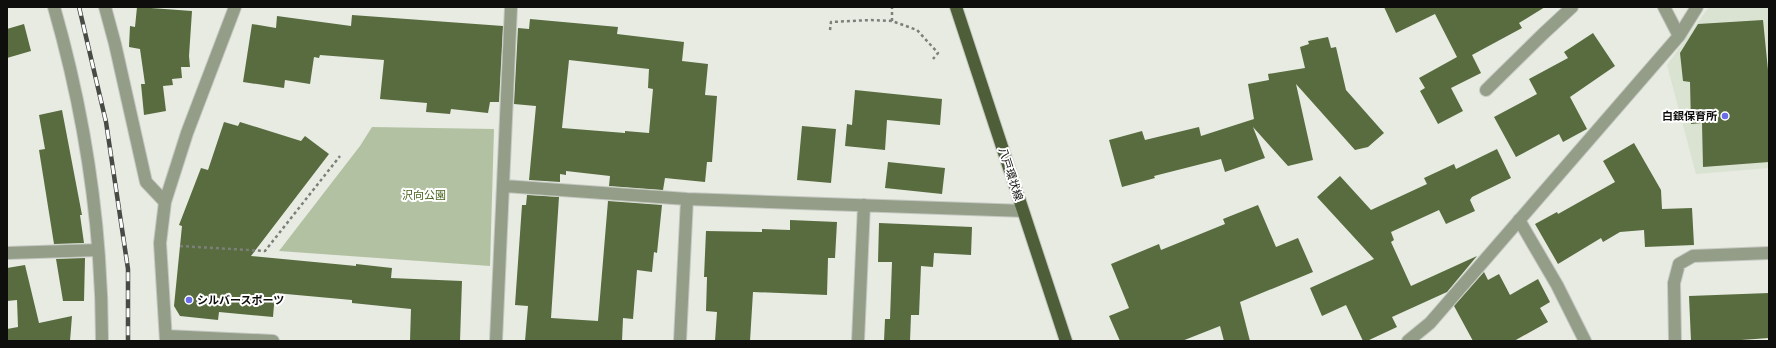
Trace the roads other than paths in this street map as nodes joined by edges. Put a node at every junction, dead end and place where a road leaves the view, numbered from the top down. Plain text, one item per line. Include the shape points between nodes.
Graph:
1 (54, 7) edge
2 (105, 7) edge
3 (235, 7) edge
4 (511, 7) edge
5 (956, 7) edge
6 (1572, 7) edge
7 (1664, 7) edge
8 (1697, 7) edge
9 (1678, 36) junction
10 (1486, 90) dead end
11 (503, 186) junction
12 (687, 199) junction
13 (165, 202) junction
14 (864, 205) junction
15 (1023, 211) junction
16 (1518, 220) junction
17 (98, 250) junction
18 (7, 253) edge
19 (1769, 253) edge
20 (166, 338) edge
21 (182, 339) edge
22 (102, 341) edge
23 (273, 341) edge
24 (496, 341) edge
25 (680, 341) edge
26 (858, 341) edge
27 (1066, 341) edge
28 (1408, 341) edge
29 (1586, 341) edge
30 (1675, 341) edge

1 - 17 street via 65,45 93,187
2 - 13 street via 146,182
3 - 13 street via 187,133
4 - 11 street
5 - 15 main road, 八戸環状線
6 - 10 street
7 - 9 street
8 - 9 street
9 - 16 street
11 - 12 street
11 - 24 street
12 - 14 street
12 - 25 street
13 - 20 street via 160,243
14 - 15 street
14 - 26 street
15 - 27 main road, 八戸環状線
16 - 28 street via 1430,323
16 - 29 street
17 - 18 street
17 - 22 street
19 - 30 street via 1693,256 1679,264 1674,282
20 - 21 street
21 - 23 street

